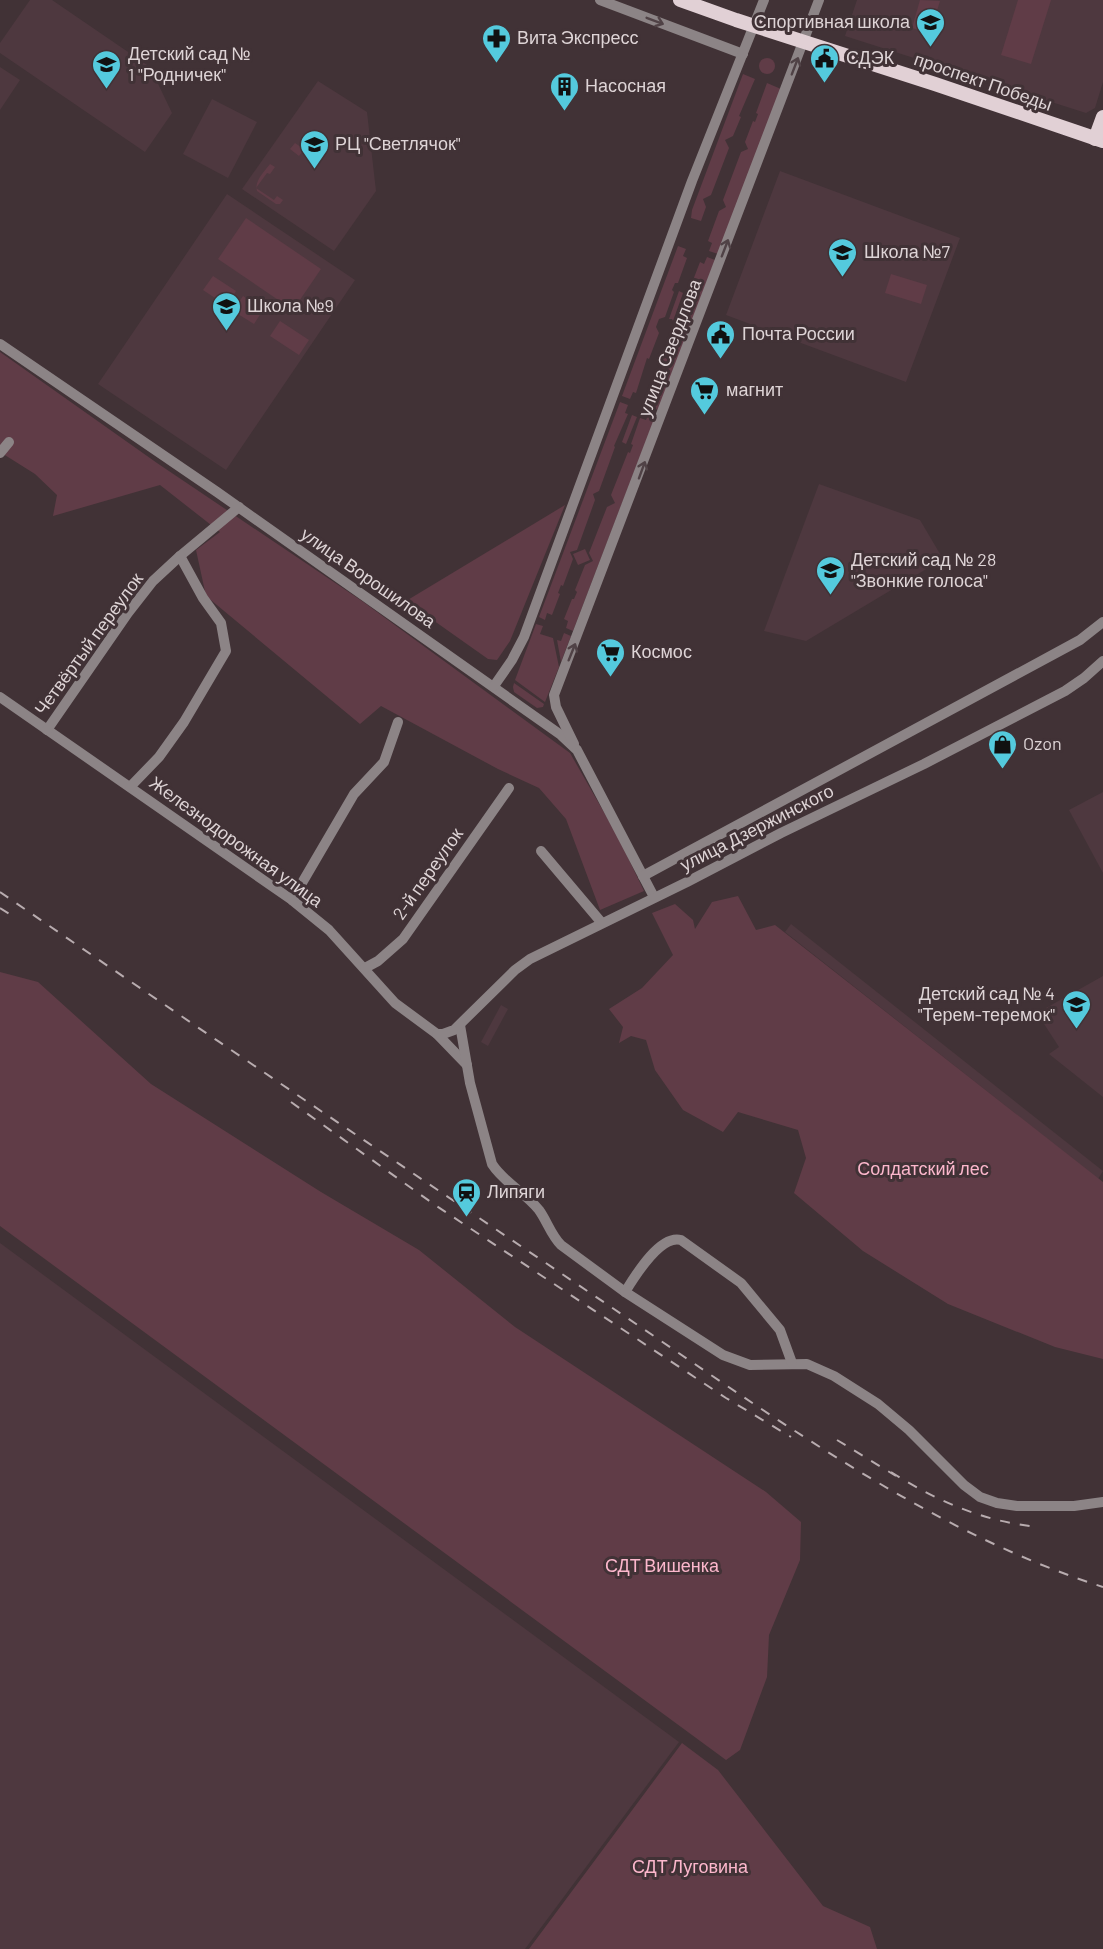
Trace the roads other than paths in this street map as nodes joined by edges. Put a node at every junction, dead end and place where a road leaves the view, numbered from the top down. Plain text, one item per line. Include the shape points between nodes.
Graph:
1 (600, 0) edge
2 (680, 0) edge
3 (764, 0) edge
4 (819, 0) edge
5 (754, 26) junction
6 (804, 42) junction
7 (743, 54) junction
8 (1103, 117) edge
9 (1099, 140) edge
10 (0, 344) edge
11 (9, 442) dead end
12 (0, 453) edge
13 (239, 507) junction
14 (180, 556) junction
15 (1103, 622) edge
16 (1103, 661) edge
17 (494, 686) junction
18 (0, 697) edge
19 (398, 722) dead end
20 (47, 730) junction
21 (577, 750) junction
22 (130, 787) junction
23 (509, 788) dead end
24 (541, 851) dead end
25 (644, 876) junction
26 (654, 897) junction
27 (292, 900) junction
28 (601, 922) junction
29 (365, 968) junction
30 (460, 1025) junction
31 (436, 1034) junction
32 (467, 1065) junction
33 (625, 1292) junction
34 (792, 1363) junction
35 (1103, 1502) edge

1 -> 7 street
2 - 5 main road, проспект Победы
3 - 5 street, улица Свердлова
4 - 6 street, улица Свердлова
5 - 6 main road, проспект Победы
5 - 7 street, улица Свердлова
6 - 9 main road, проспект Победы
21 -> 6 street, улица Свердлова via 554,695
7 - 17 street, улица Свердлова via 524,637
8 - 9 main road
10 - 13 street, улица Ворошилова
11 - 12 street
13 - 14 street, Четвёртый переулок
13 - 17 street, улица Ворошилова
14 - 20 street, Четвёртый переулок via 153,581 128,613
14 - 22 street via 220,623 226,651 184,722 159,757
15 - 25 street, улица Дзержинского via 1080,640
16 - 26 street, улица Дзержинского via 1065,691
17 - 21 street, улица Ворошилова
18 - 20 street, Железнодорожная улица
19 - 27 street via 384,762 354,794
20 - 22 street, Железнодорожная улица
21 - 25 street, улица Ворошилова
22 - 27 street, Железнодорожная улица
23 - 29 street, 2-й переулок via 403,939
24 - 28 street
25 - 26 street, улица Ворошилова
26 - 28 street, улица Дзержинского
27 - 29 street, Железнодорожная улица via 329,930
28 - 30 street, улица Дзержинского via 530,959
29 - 31 street, Железнодорожная улица via 395,1003
30 - 31 street, улица Дзержинского via 448,1033
30 - 32 street
31 - 32 street, Железнодорожная улица
32 - 33 street via 488,1152 498,1174 540,1211 561,1245
33 - 34 street via 723,1355 750,1365
33 - 34 street via 640,1267 663,1244 681,1240 741,1283 780,1330
34 - 35 street via 820,1368 878,1404 980,1497 1017,1506

